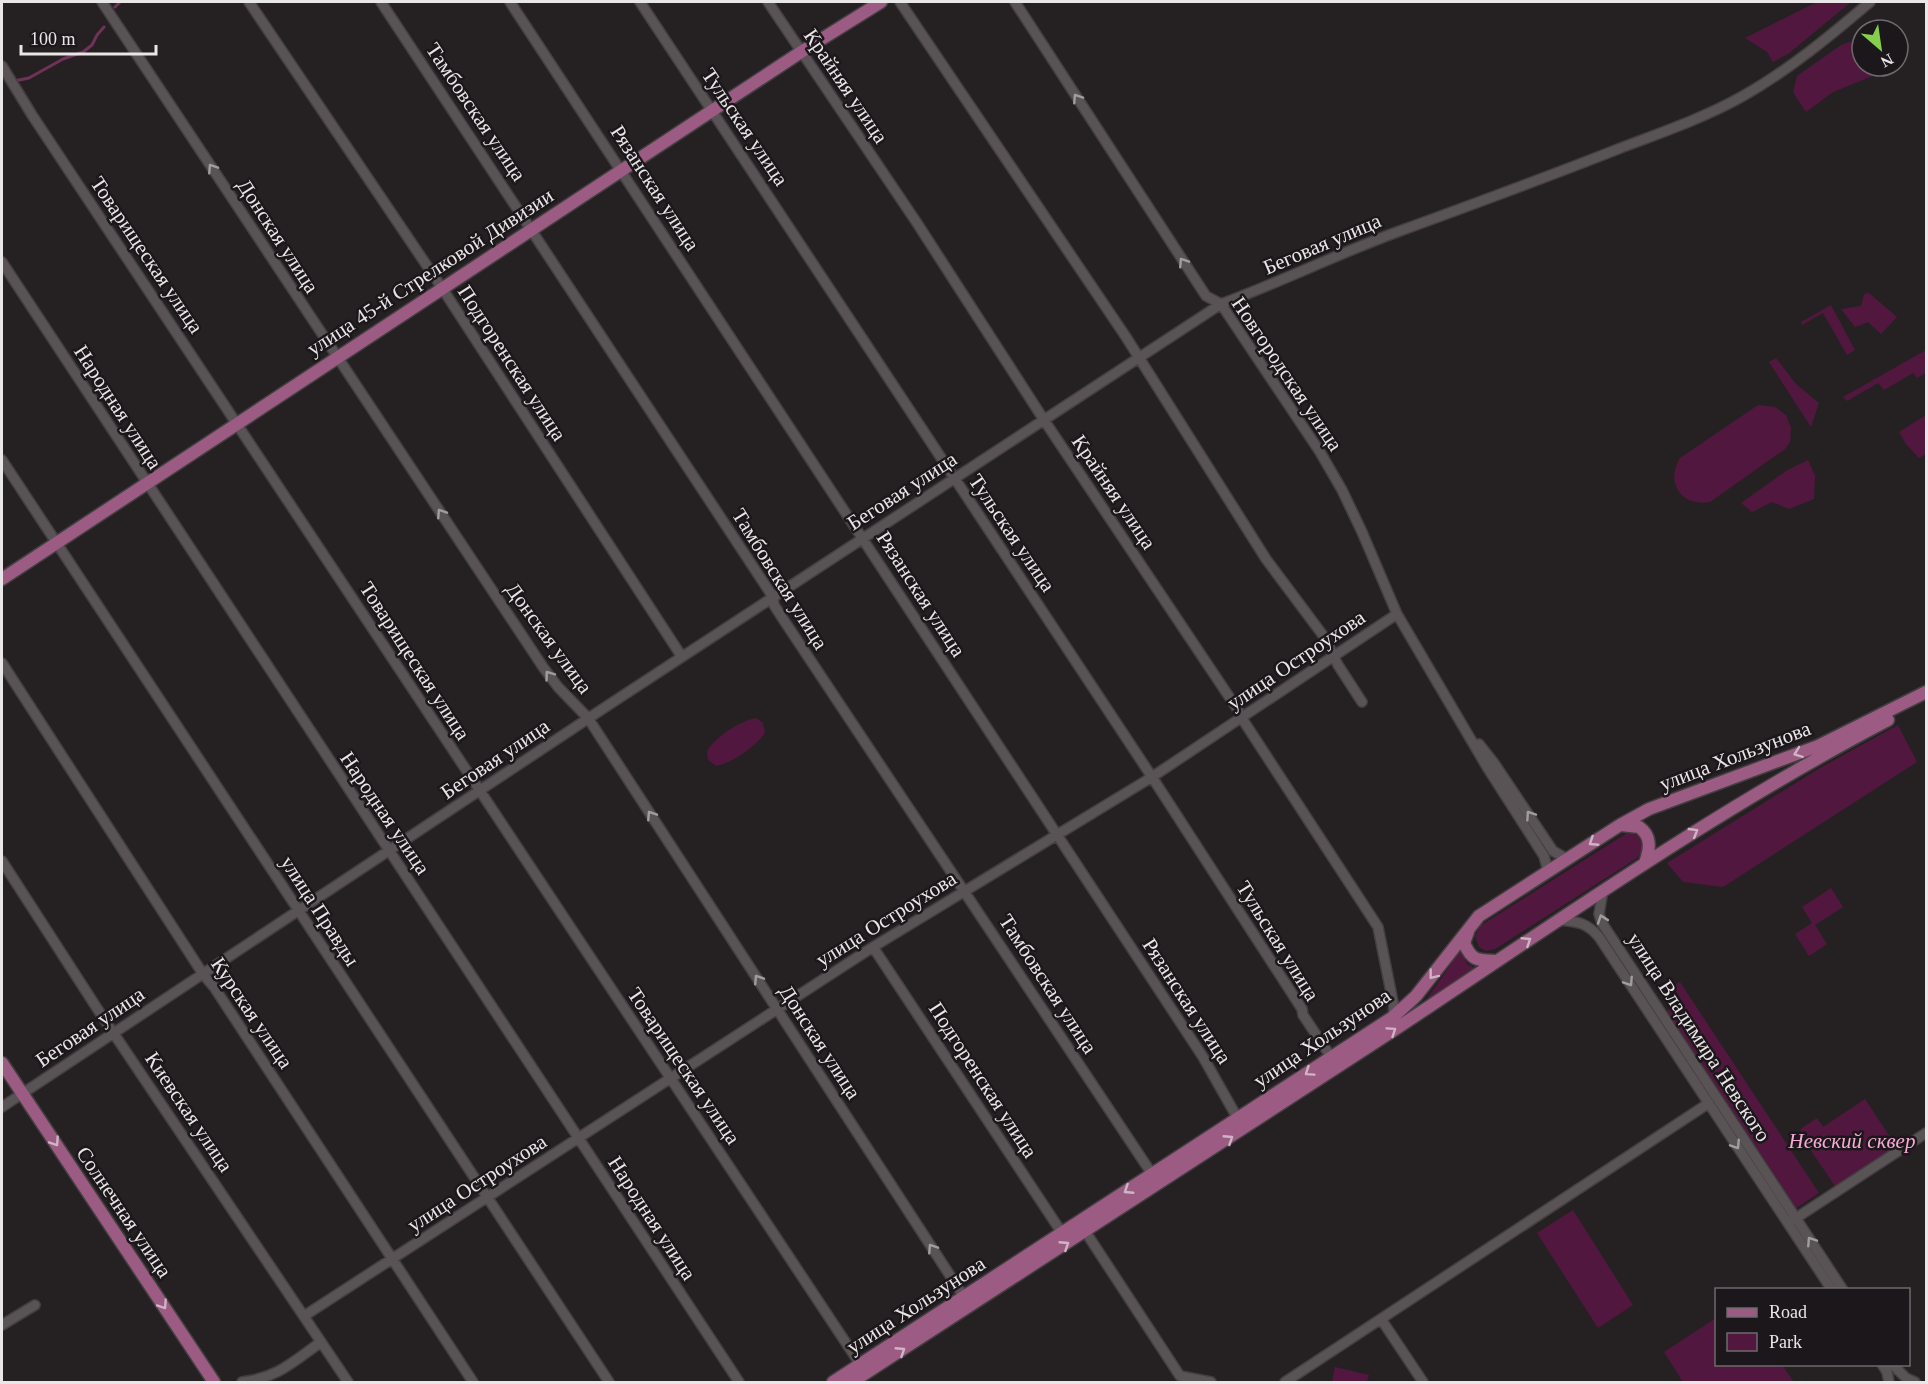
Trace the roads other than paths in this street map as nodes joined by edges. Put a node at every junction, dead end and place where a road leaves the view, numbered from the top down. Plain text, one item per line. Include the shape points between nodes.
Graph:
1 (102, 2) edge
2 (249, 2) edge
3 (381, 2) edge
4 (510, 2) edge
5 (640, 2) edge
6 (768, 2) edge
7 (881, 2) edge
8 (900, 2) edge
9 (1015, 2) edge
10 (1870, 2) edge
11 (801, 52) junction
12 (2, 66) edge
13 (712, 110) junction
14 (621, 170) junction
15 (532, 229) junction
16 (2, 262) edge
17 (442, 288) junction
18 (1221, 304) junction
19 (337, 357) junction
20 (1139, 358) junction
21 (1044, 420) junction
22 (237, 423) junction
23 (2, 460) edge
24 (954, 478) junction
25 (146, 483) junction
26 (863, 538) junction
27 (56, 542) junction
28 (2, 579) edge
29 (773, 597) junction
30 (1397, 614) junction
31 (1334, 656) junction
32 (682, 657) junction
33 (2, 663) edge
34 (1926, 692) edge
35 (1926, 701) edge
36 (1362, 702) dead end
37 (1241, 717) junction
38 (588, 718) junction
39 (1462, 724) junction
40 (1765, 766) junction
41 (1152, 777) junction
42 (1775, 783) junction
43 (480, 792) junction
44 (1620, 825) junction
45 (1058, 835) junction
46 (388, 851) junction
47 (1567, 859) junction
48 (2, 861) edge
49 (1645, 863) junction
50 (1548, 871) junction
51 (964, 891) junction
52 (1603, 891) junction
53 (298, 910) junction
54 (1558, 920) junction
55 (1469, 928) junction
56 (873, 947) junction
57 (1495, 961) junction
58 (203, 974) junction
59 (778, 1009) junction
60 (1393, 1017) junction
61 (114, 1033) junction
62 (1331, 1057) junction
63 (2, 1063) edge
64 (671, 1078) junction
65 (22, 1094) junction
66 (1709, 1103) junction
67 (2, 1107) edge
68 (1238, 1119) junction
69 (1926, 1133) edge
70 (579, 1138) junction
71 (1152, 1174) junction
72 (487, 1197) junction
73 (1792, 1220) junction
74 (1085, 1231) junction
75 (1062, 1233) junction
76 (393, 1259) junction
77 (1831, 1288) edge
78 (1842, 1288) edge
79 (967, 1302) junction
80 (35, 1305) dead end
81 (304, 1316) junction
82 (1381, 1319) junction
83 (2, 1325) edge
84 (321, 1342) junction
85 (860, 1364) junction
86 (1882, 1366) edge
87 (1893, 1366) edge
88 (214, 1383) edge
89 (242, 1383) edge
90 (348, 1383) edge
91 (473, 1383) edge
92 (609, 1383) edge
93 (739, 1383) edge
94 (833, 1383) edge
95 (852, 1383) edge
96 (1211, 1383) edge
97 (1285, 1383) edge
98 (1423, 1383) edge
99 (1889, 1383) edge
100 (1915, 1383) edge

19 -> 1 street, Донская улица
2 - 17 street, Подгоренская улица
3 - 15 street, Тамбовская улица
4 - 14 street, Рязанская улица
5 - 13 street, Тульская улица
6 - 11 street, Крайняя улица
7 - 11 main road, улица 45-й Стрелковой Дивизии
8 - 20 street
18 -> 9 street, Новгородская улица via 1206,296
10 - 18 street, Беговая улица via 1775,77 1741,97 1674,128 1327,259
11 - 13 main road, улица 45-й Стрелковой Дивизии
11 - 21 street, Крайняя улица
12 - 22 street, Товарищеская улица
13 - 14 main road, улица 45-й Стрелковой Дивизии
13 - 24 street, Тульская улица
14 - 15 main road, улица 45-й Стрелковой Дивизии
14 - 26 street, Рязанская улица
15 - 17 main road, улица 45-й Стрелковой Дивизии
15 - 29 street, Тамбовская улица
16 - 25 street, Народная улица
17 - 19 main road, улица 45-й Стрелковой Дивизии
17 - 32 street, Подгоренская улица
18 - 20 street, Беговая улица
18 - 30 street, Новгородская улица via 1325,461
19 - 22 main road, улица 45-й Стрелковой Дивизии
38 -> 19 street, Донская улица via 543,667
20 - 21 street, Беговая улица
20 - 31 street via 1266,559
21 - 24 street, Беговая улица
21 - 37 street, Крайняя улица
22 - 25 main road, улица 45-й Стрелковой Дивизии
22 - 43 street, Товарищеская улица
23 - 27 street, улица Правды
24 - 26 street, Беговая улица
24 - 41 street, Тульская улица
25 - 27 main road, улица 45-й Стрелковой Дивизии
25 - 46 street, Народная улица
26 - 29 street, Беговая улица
26 - 45 street, Рязанская улица
27 - 28 main road, улица 45-й Стрелковой Дивизии
27 - 53 street, улица Правды
29 - 32 street, Беговая улица
29 - 51 street, Тамбовская улица via 781,616
30 - 31 street, улица Остроухова
30 - 39 street, Новгородская улица
31 - 36 street
31 - 37 street, улица Остроухова
32 - 38 street, Беговая улица
33 - 58 street, Курская улица
34 -> 40 main road, улица Хользунова via 1818,746
35 - 42 main road, улица Хользунова
37 - 41 street, улица Остроухова
37 - 60 street, Крайняя улица via 1377,927
38 - 43 street, Беговая улица
59 -> 38 street, Донская улица
47 -> 39 street, Новгородская улица via 1553,850 1494,763
39 - 50 street, Новгородская улица via 1545,856
40 - 42 main road via 1778,774
40 - 44 main road, улица Хользунова via 1649,809
41 - 45 street, улица Остроухова
41 - 62 street, Тульская улица
49 -> 42 main road, улица Хользунова
43 - 46 street, Беговая улица
43 - 64 street, Товарищеская улица
44 -> 47 main road, улица Хользунова
44 - 49 main road via 1639,826 1647,835 1650,848
45 - 51 street, улица Остроухова
45 - 68 street, Рязанская улица via 1203,1057
46 - 53 street, Беговая улица
46 - 70 street, Народная улица
47 - 50 main road, улица Хользунова
48 - 61 street, Киевская улица
49 - 52 main road, улица Хользунова
50 - 55 main road, улица Хользунова via 1479,916
51 - 56 street, улица Остроухова
51 - 71 street, Тамбовская улица
52 - 54 main road, улица Хользунова
73 -> 52 street, улица Владимира Невского via 1602,923 1599,914
53 - 58 street, Беговая улица
53 - 72 street, улица Правды
57 -> 54 main road, улица Хользунова
54 -> 66 street, улица Владимира Невского via 1590,927 1599,937
55 - 57 main road via 1464,943 1469,954 1477,960
55 -> 60 main road, улица Хользунова via 1416,996
56 - 59 street, улица Остроухова
56 - 75 street, Подгоренская улица
74 -> 57 main road, улица Хользунова
58 - 61 street, Беговая улица
58 - 76 street, Курская улица
59 - 64 street, улица Остроухова
79 -> 59 street, Донская улица
60 - 62 main road, улица Хользунова
61 - 65 street, Беговая улица
61 - 81 street, Киевская улица
62 -> 68 main road, улица Хользунова
63 - 65 main road, Солнечная улица
64 - 70 street, улица Остроухова
64 - 85 street, Товарищеская улица
65 - 67 street, Беговая улица
65 -> 88 main road, Солнечная улица
66 -> 73 street, улица Владимира Невского
66 - 82 street
68 - 71 main road, улица Хользунова
69 - 73 street
70 - 72 street, улица Остроухова
70 - 93 street, Народная улица
71 -> 75 main road, улица Хользунова
72 - 76 street, улица Остроухова
72 - 92 street, улица Правды
73 - 77 street, улица Владимира Невского
78 -> 73 street, улица Владимира Невского
79 -> 74 main road, улица Хользунова
74 - 96 street via 1180,1376
75 - 79 main road, улица Хользунова
76 - 81 street, улица Остроухова
76 - 91 street, Курская улица
79 - 85 main road, улица Хользунова
95 -> 79 main road, улица Хользунова
80 - 83 street
81 - 84 street, Киевская улица
82 - 97 street
82 - 98 street
84 - 89 street via 276,1374
84 - 90 street, Киевская улица
85 - 94 main road, улица Хользунова
86 - 99 street
87 - 100 street

